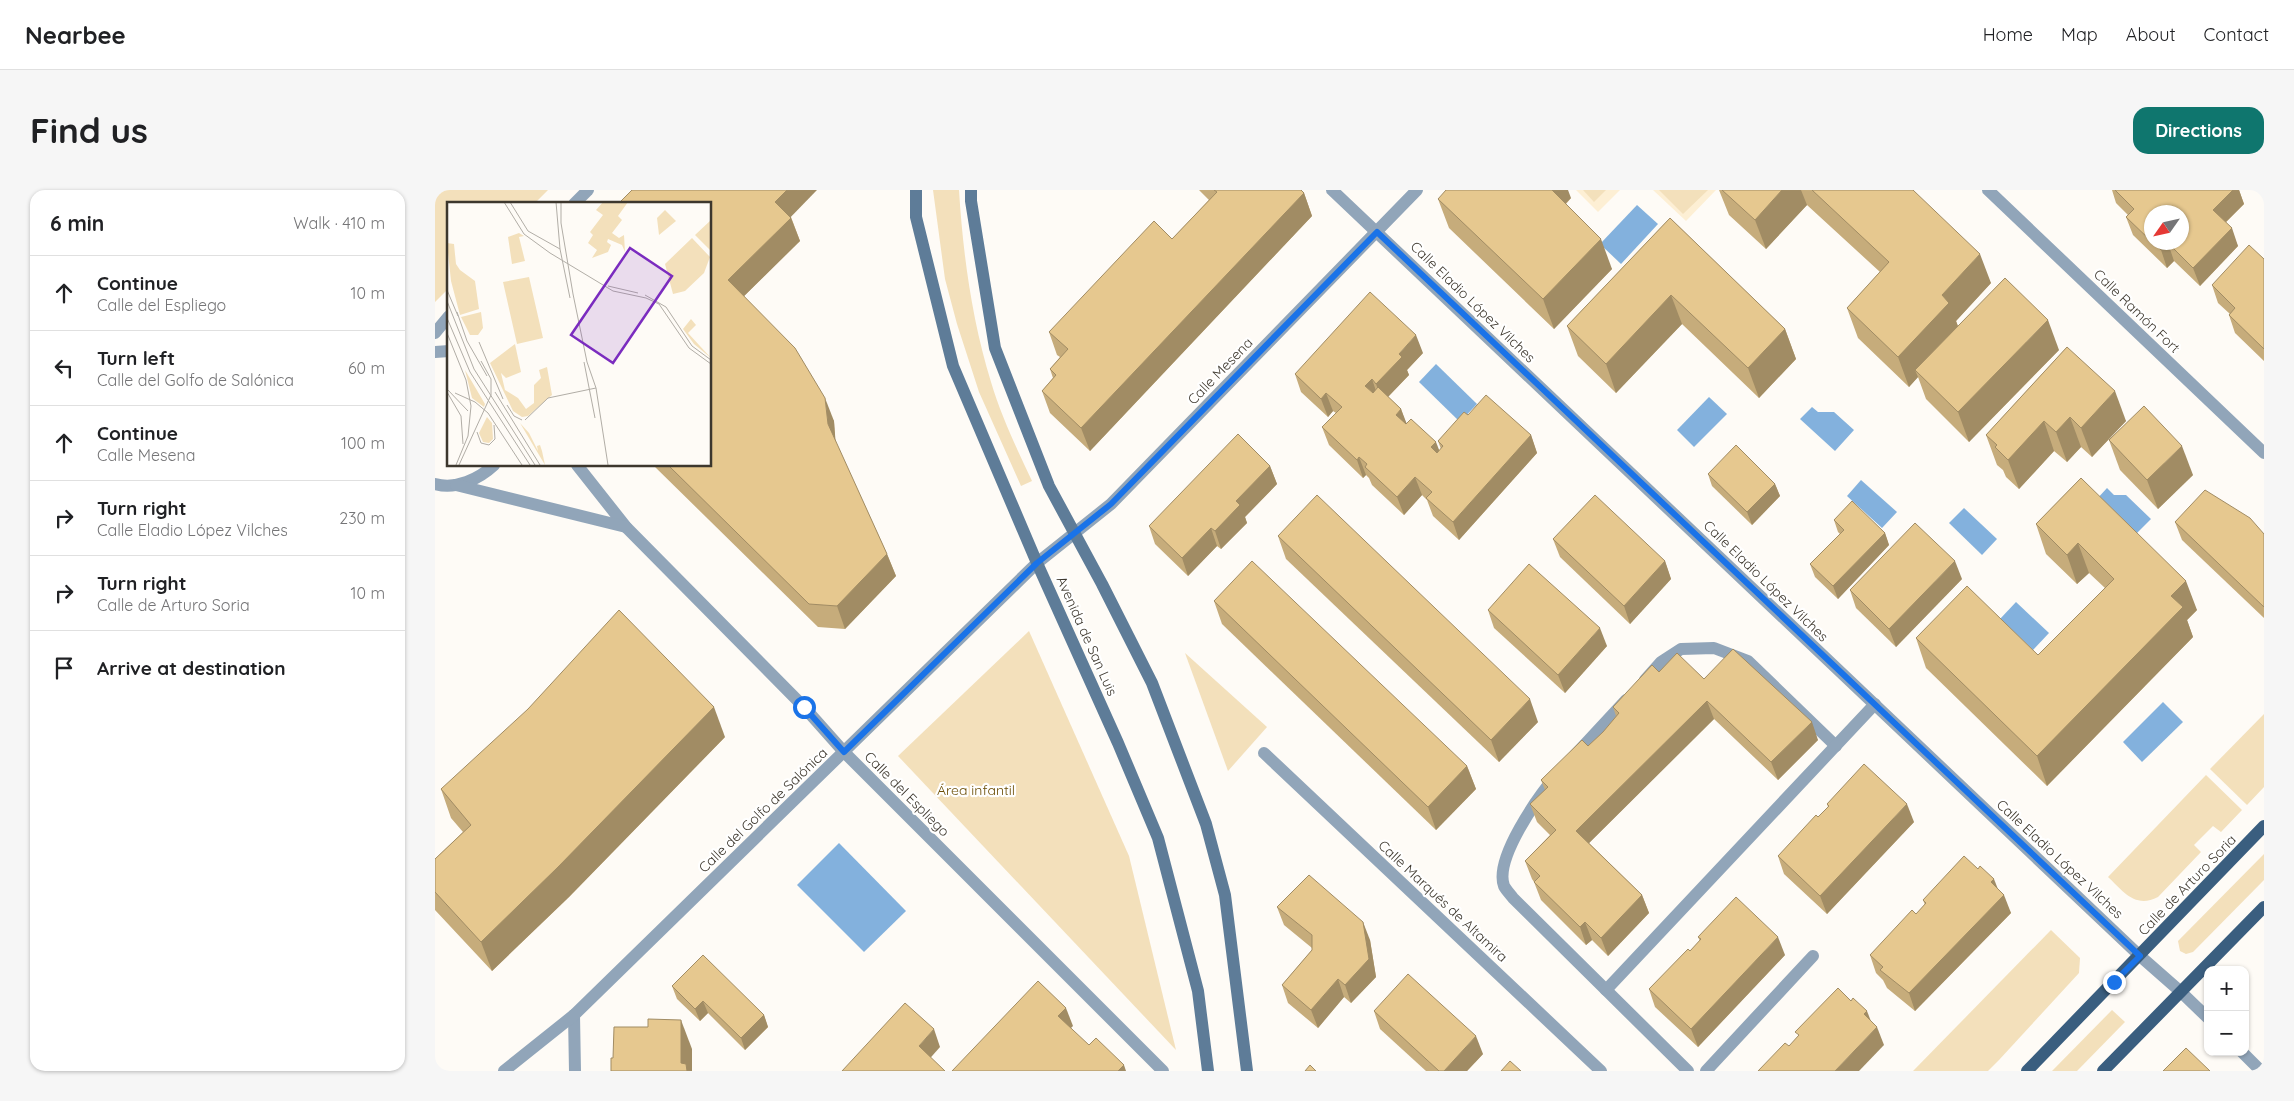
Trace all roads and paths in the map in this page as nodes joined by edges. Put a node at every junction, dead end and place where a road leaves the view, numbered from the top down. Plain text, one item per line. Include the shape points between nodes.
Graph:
1 (588, 190) edge
2 (916, 190) edge
3 (971, 190) edge
4 (1332, 190) edge
5 (1417, 190) edge
6 (1988, 190) edge
7 (576, 202) edge
8 (1377, 232) junction
9 (447, 318) edge
10 (435, 332) edge
11 (2264, 453) edge
12 (493, 466) edge
13 (578, 466) edge
14 (435, 484) edge
15 (456, 485) junction
16 (626, 527) junction
17 (1074, 534) junction
18 (1037, 563) junction
19 (1875, 704) junction
20 (1836, 746) junction
21 (844, 752) junction
22 (1264, 753) dead end
23 (2264, 826) edge
24 (2264, 907) edge
25 (1813, 956) dead end
26 (2140, 956) junction
27 (1606, 990) junction
28 (2181, 992) junction
29 (2204, 1014) edge
30 (574, 1015) junction
31 (2246, 1056) edge
32 (504, 1071) edge
33 (575, 1071) edge
34 (1163, 1071) edge
35 (1208, 1071) edge
36 (1247, 1071) edge
37 (1601, 1071) edge
38 (1689, 1071) edge
39 (1706, 1071) edge
40 (2027, 1071) edge
41 (2103, 1071) edge
42 (2261, 1071) edge

1 - 7 street
2 - 18 street, Avenida de San Luis via 916,217 953,366
3 - 17 street via 995,348 1049,486
4 - 8 street, Calle Eladio López Vilches
5 - 8 street, Calle Mesena
6 - 11 street, Calle Ramón Fort
8 - 17 street, Calle Mesena via 1111,504
8 - 19 street, Calle Eladio López Vilches
9 - 10 street
12 - 15 street via 483,475
13 - 16 street, Calle del Espliego
14 - 15 street
15 - 16 street
16 - 21 street, Calle del Espliego via 804,707
17 - 18 street, Calle Mesena
17 - 36 street via 1152,683 1206,824 1225,895
18 - 21 street, Calle del Golfo de Salónica
18 - 35 street, Avenida de San Luis via 1158,838 1198,991
19 - 20 street
19 - 26 street, Calle Eladio López Vilches
20 - 27 street
20 - 27 street via 1748,661 1714,648 1681,649 1661,662 1538,796 1503,868 1504,886 1513,898
21 - 30 street, Calle del Golfo de Salónica
21 - 34 street, Calle del Espliego
22 - 37 street, Calle Marqués de Altamira
23 - 26 main road, Calle de Arturo Soria
24 - 28 main road
25 - 39 street
26 - 28 street, Calle Eladio López Vilches
26 - 40 main road, Calle de Arturo Soria
27 - 38 street
28 - 29 street, Calle Eladio López Vilches
28 - 41 main road
30 - 32 street, Calle del Golfo de Salónica
30 - 33 street
31 - 42 street

